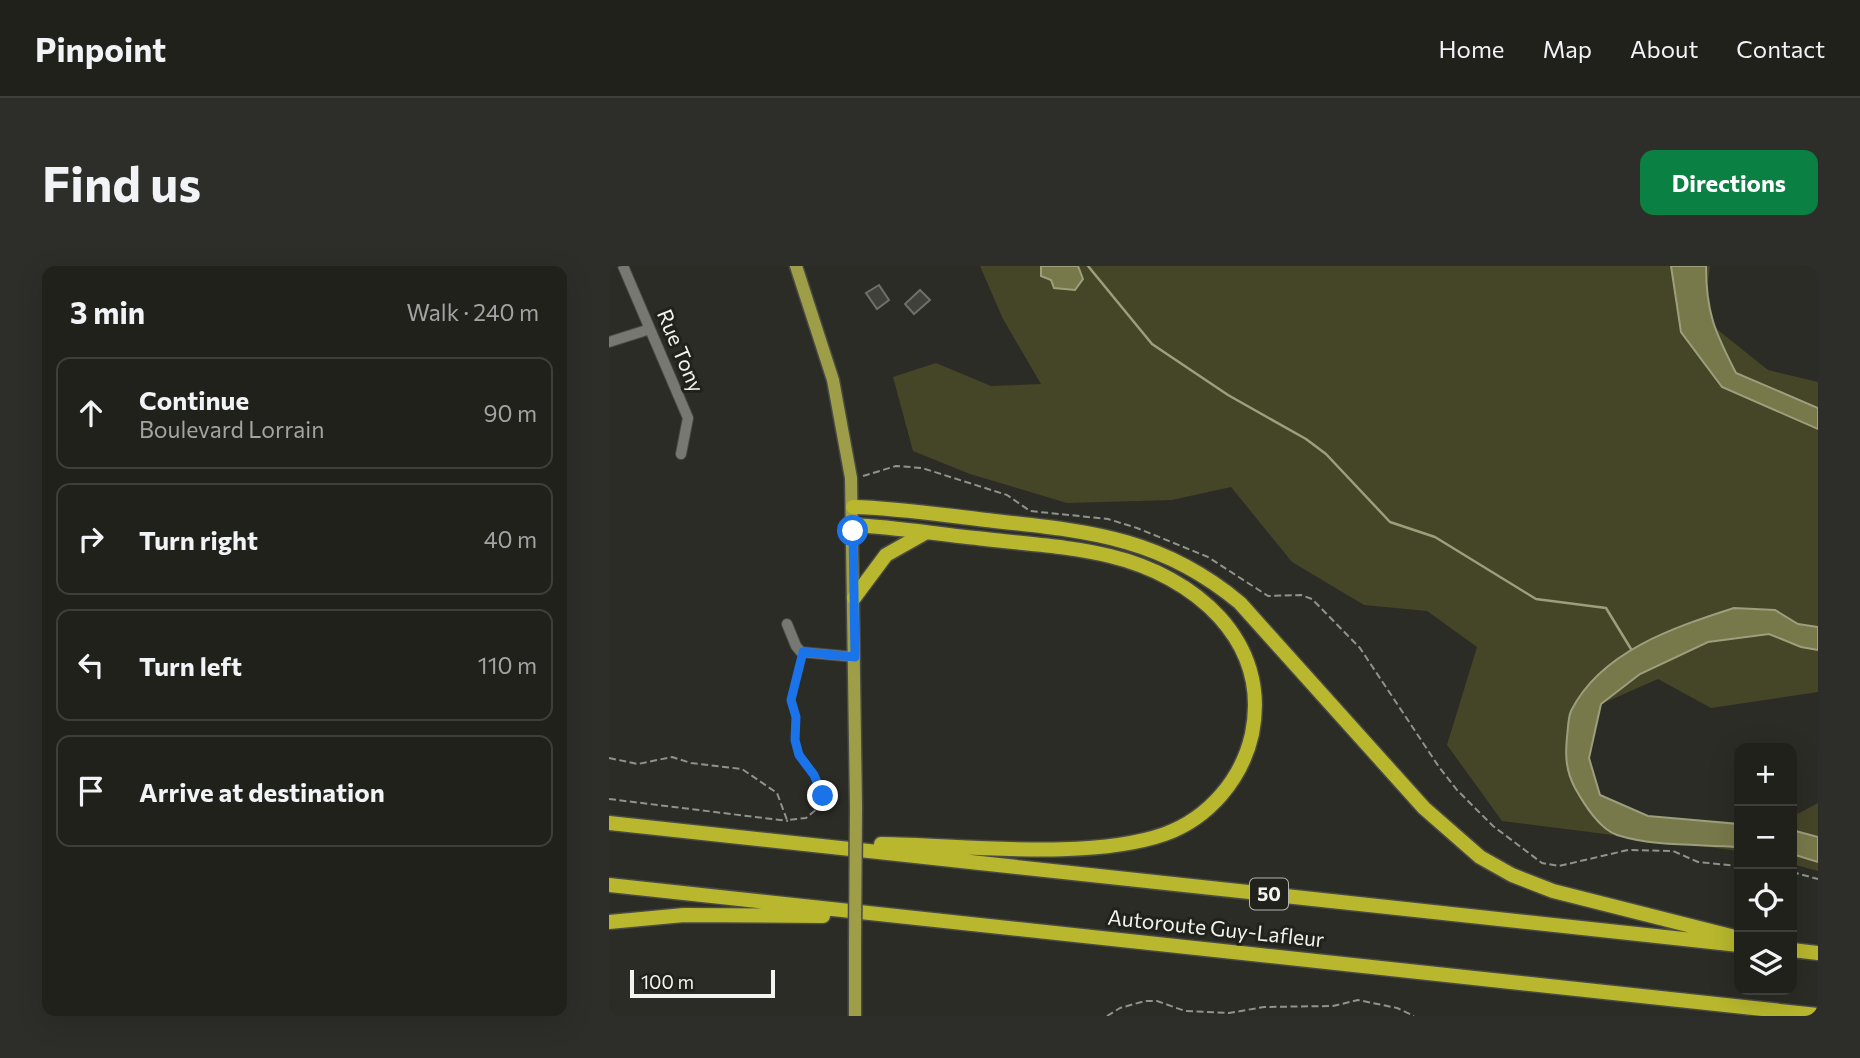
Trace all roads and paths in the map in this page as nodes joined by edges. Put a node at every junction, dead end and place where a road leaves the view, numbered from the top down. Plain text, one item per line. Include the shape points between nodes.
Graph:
1 (623, 266) edge
2 (796, 266) edge
3 (650, 330) junction
4 (609, 342) edge
5 (681, 454) dead end
6 (853, 507) junction
7 (853, 525) junction
8 (925, 533) junction
9 (854, 598) junction
10 (787, 624) dead end
11 (803, 652) junction
12 (855, 657) junction
13 (609, 758) edge
14 (609, 799) edge
15 (789, 821) junction
16 (609, 823) edge
17 (799, 844) junction
18 (1797, 873) edge
19 (1818, 879) edge
20 (609, 885) edge
21 (898, 916) junction
22 (609, 922) edge
23 (1734, 937) edge
24 (1734, 943) edge
25 (1797, 951) edge
26 (1818, 953) edge
27 (1818, 1015) edge
28 (855, 1016) edge
29 (1107, 1016) edge
30 (1414, 1016) edge

1 - 3 street, Rue Tony
2 - 6 main road via 833,380
3 - 4 street
3 - 5 street, Rue Tony via 688,418
6 - 7 main road
6 - 23 highway via 1098,533 1176,559 1209,578 1249,612 1424,808 1481,857 1561,894
7 - 8 highway
7 - 9 main road
8 - 9 highway via 886,555
8 - 17 highway via 1112,556 1163,575 1198,596 1232,629 1250,671 1254,716 1243,761 1223,794 1197,817 1172,831 1135,841 1043,848
9 - 12 main road
10 - 11 street
11 - 12 street
11 - 15 path via 791,700 795,740 823,796 807,818
12 - 28 main road, bridge
13 - 15 path via 638,764 672,757 742,769 778,793
14 - 15 path
16 - 17 highway, Autoroute Guy-Lafleur / 50
17 - 24 highway, Autoroute Guy-Lafleur / 50
18 - 19 path
20 - 21 highway, Autoroute Guy-Lafleur
21 - 22 highway via 684,915
21 - 27 highway, Autoroute Guy-Lafleur
25 - 26 highway
29 - 30 path via 1145,1001 1185,1012 1229,1013 1264,1007 1333,1006 1355,1000

